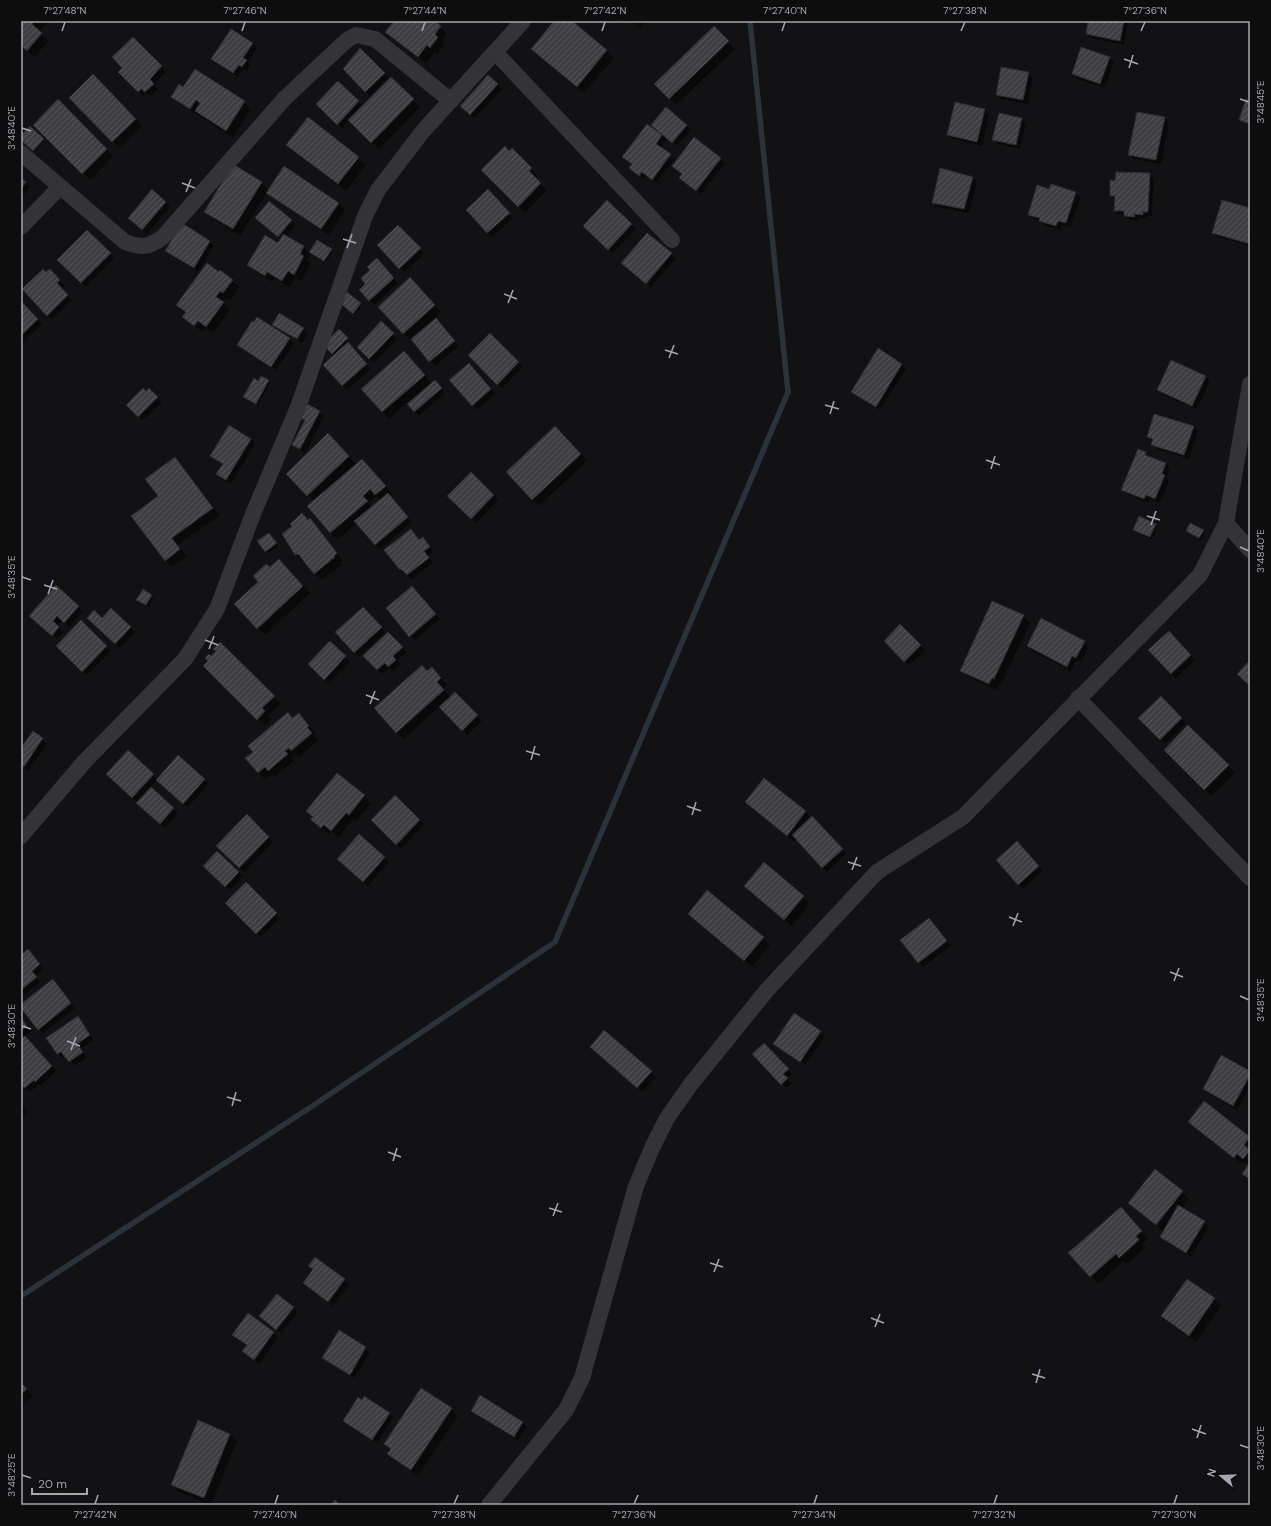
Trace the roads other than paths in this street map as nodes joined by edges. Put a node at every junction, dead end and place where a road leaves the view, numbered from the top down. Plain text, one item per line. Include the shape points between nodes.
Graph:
1 (523, 21) edge
2 (495, 52) junction
3 (451, 101) junction
4 (21, 153) edge
5 (60, 187) junction
6 (21, 227) edge
7 (672, 240) dead end
8 (1250, 384) edge
9 (1226, 523) junction
10 (1250, 550) edge
11 (1078, 698) junction
12 (21, 836) edge
13 (1250, 878) edge
14 (489, 1505) edge

1 - 2 street
2 - 3 street
2 - 7 street
3 - 5 street via 375,39 356,35 347,40 285,98 163,237 153,245 139,247 125,242
3 - 12 street via 378,190 366,216 298,408 252,514 217,609 203,634 185,660 85,761
4 - 5 street
5 - 6 street
8 - 9 street
9 - 10 street
9 - 11 street via 1200,575
11 - 13 street
11 - 14 street via 963,817 877,872 767,990 690,1084 667,1118 636,1186 582,1378 566,1410

